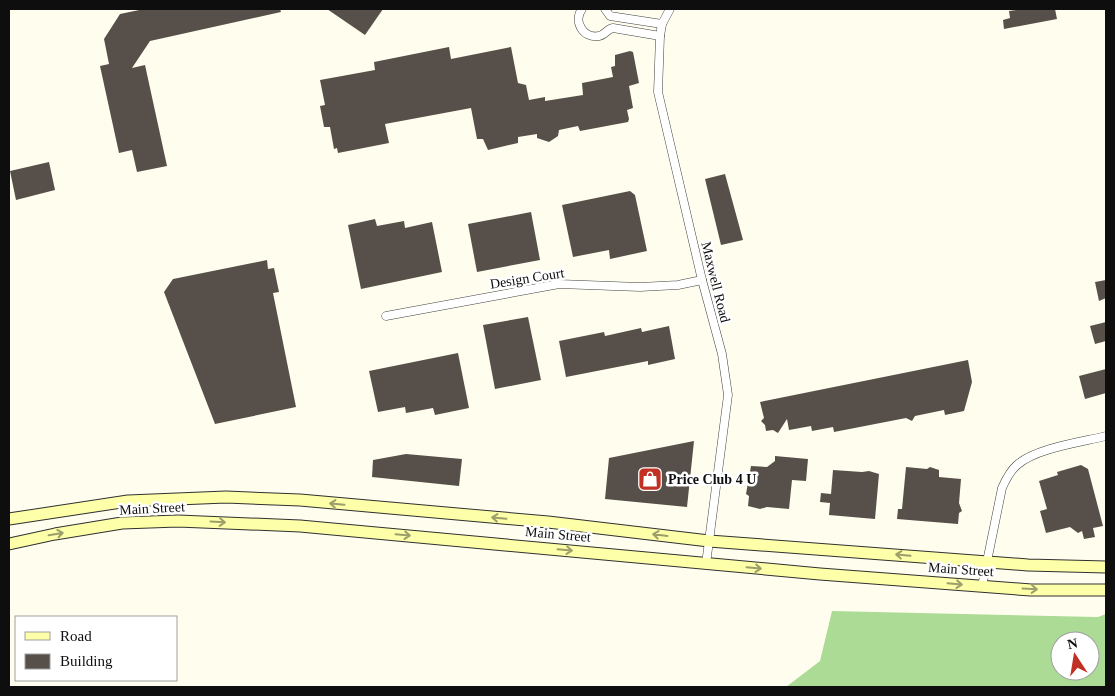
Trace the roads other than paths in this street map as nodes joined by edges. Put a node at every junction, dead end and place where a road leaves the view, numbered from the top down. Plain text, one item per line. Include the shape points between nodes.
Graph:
1 (582, 9) edge
2 (605, 9) edge
3 (670, 9) edge
4 (662, 24) junction
5 (660, 36) junction
6 (702, 280) junction
7 (386, 316) dead end
8 (1106, 436) edge
9 (9, 519) edge
10 (709, 541) junction
11 (9, 544) edge
12 (986, 562) junction
13 (706, 564) junction
14 (1106, 567) edge
15 (982, 586) junction
16 (1106, 590) edge

1 - 5 street via 578,24 583,32 594,36 613,28
2 - 4 street via 610,16
3 - 4 street, Maxwell Road
4 - 5 street, Maxwell Road
5 - 6 street, Maxwell Road via 658,92
6 - 7 street, Design Court via 640,287 559,284
6 - 10 street, Maxwell Road via 722,354 728,395
8 - 12 street via 1039,453 1018,464 1002,488
10 -> 9 main road, Main Street via 548,522 300,500 226,497 128,501
12 -> 10 main road, Main Street
10 - 13 street, Maxwell Road
11 -> 13 main road, Main Street via 122,524 178,521 300,526
12 - 14 main road, Main Street
12 - 15 street
13 -> 15 main road, Main Street
15 -> 16 main road, Main Street

